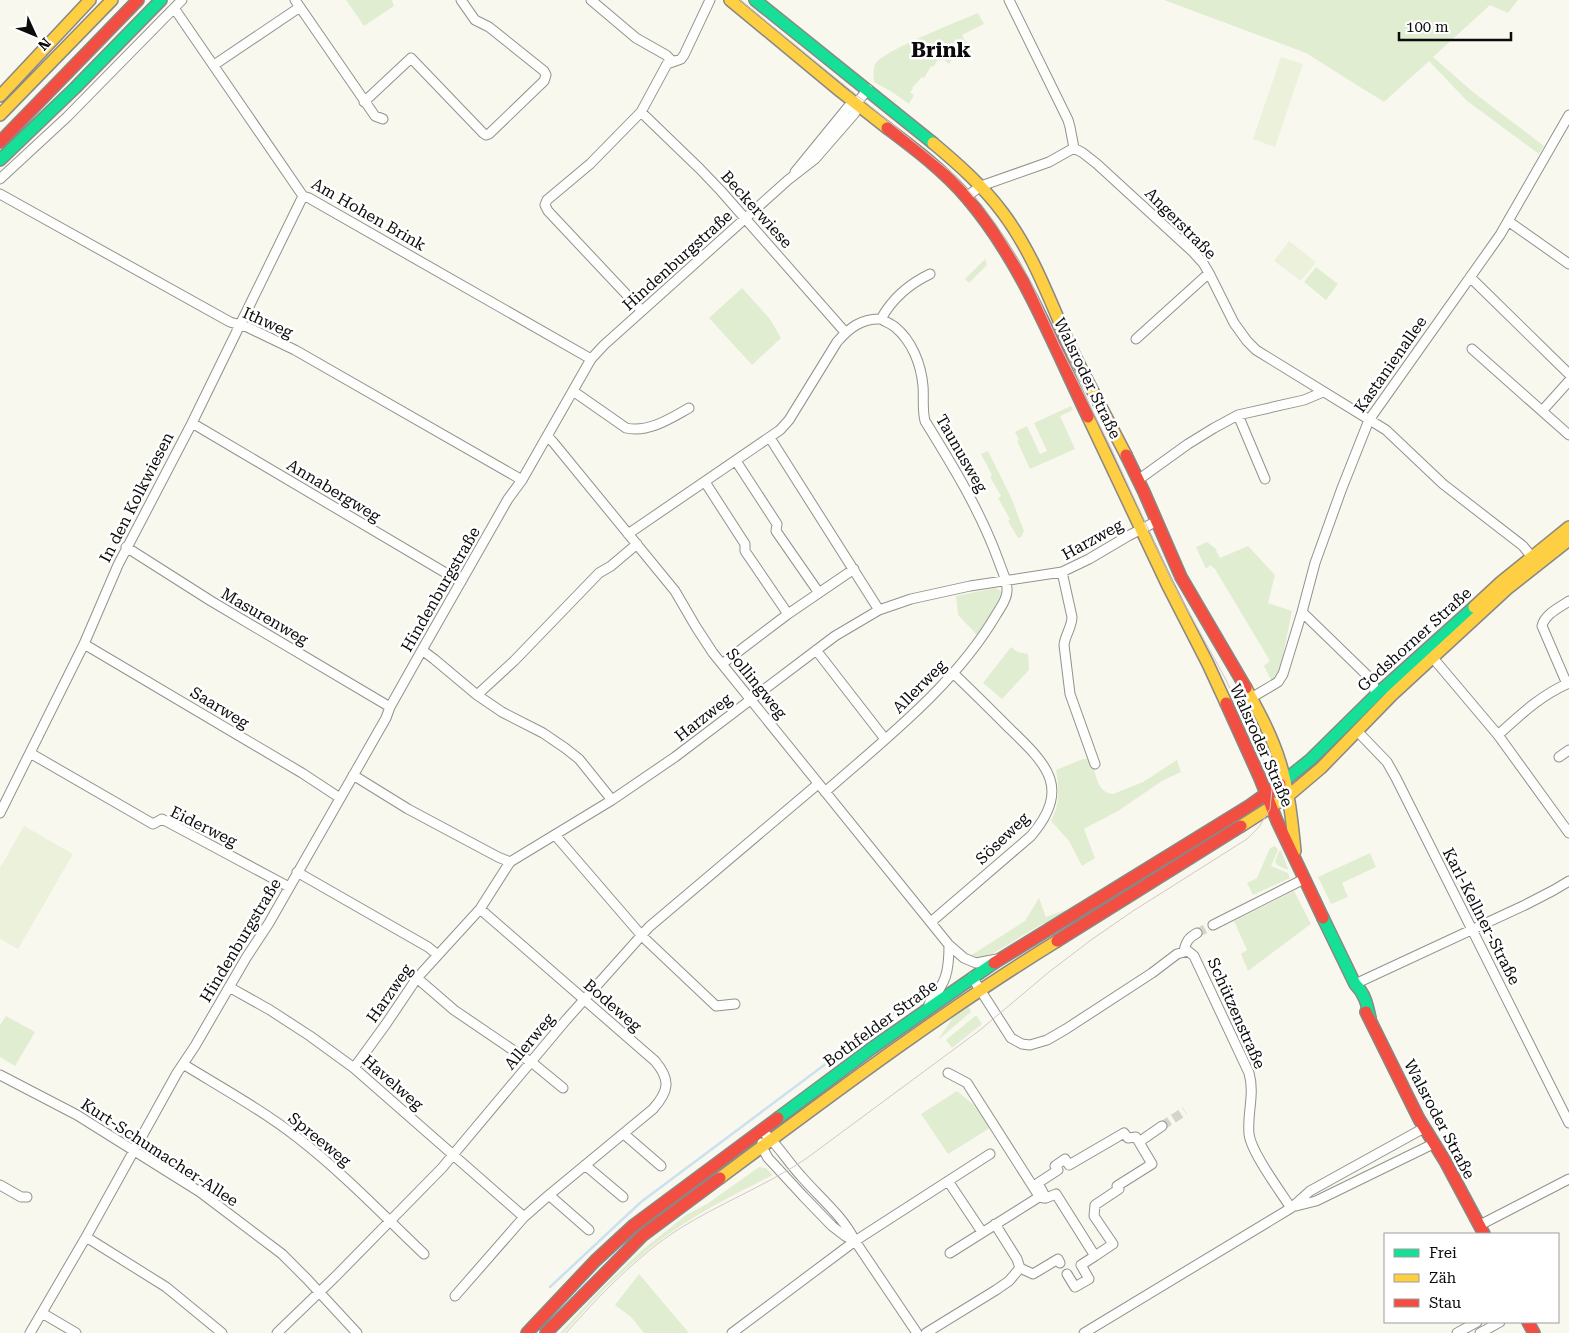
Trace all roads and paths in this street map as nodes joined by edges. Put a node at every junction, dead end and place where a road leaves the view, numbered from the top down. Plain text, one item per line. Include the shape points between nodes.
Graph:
1 (90, 0) edge
2 (112, 0) edge
3 (138, 0) edge
4 (160, 0) edge
5 (182, 0) edge
6 (461, 0) edge
7 (591, 0) edge
8 (710, 0) edge
9 (730, 0) edge
10 (755, 0) edge
11 (1009, 0) edge
12 (297, 4) edge
13 (174, 8) junction
14 (672, 61) junction
15 (214, 66) junction
16 (868, 89) junction
17 (0, 96) edge
18 (364, 102) junction
19 (856, 104) junction
20 (641, 112) junction
21 (1569, 114) edge
22 (0, 115) edge
23 (383, 119) dead end
24 (0, 142) edge
25 (1074, 148) junction
26 (0, 160) edge
27 (0, 179) edge
28 (981, 186) junction
29 (0, 194) edge
30 (302, 196) junction
31 (966, 197) junction
32 (746, 219) junction
33 (1508, 221) junction
34 (1569, 264) edge
35 (1210, 273) junction
36 (930, 274) dead end
37 (1470, 277) junction
38 (642, 311) junction
39 (881, 319) junction
40 (239, 325) junction
41 (845, 332) junction
42 (1136, 339) dead end
43 (1472, 349) dead end
44 (591, 359) junction
45 (1569, 374) edge
46 (1569, 381) edge
47 (573, 391) junction
48 (1323, 392) junction
49 (689, 408) dead end
50 (1542, 411) junction
51 (1238, 415) junction
52 (1369, 420) junction
53 (192, 423) junction
54 (1569, 435) edge
55 (547, 436) junction
56 (770, 438) junction
57 (736, 461) junction
58 (1265, 479) dead end
59 (522, 480) junction
60 (1138, 480) junction
61 (705, 482) junction
62 (1157, 521) junction
63 (1569, 527) edge
64 (1141, 529) junction
65 (628, 534) junction
66 (1569, 540) edge
67 (637, 544) junction
68 (126, 547) junction
69 (1532, 556) junction
70 (854, 569) junction
71 (1062, 572) junction
72 (461, 582) junction
73 (1005, 582) junction
74 (819, 593) junction
75 (1569, 601) edge
76 (879, 610) junction
77 (1302, 612) junction
78 (788, 614) junction
79 (84, 644) junction
80 (422, 650) junction
81 (816, 650) junction
82 (1433, 658) junction
83 (722, 664) junction
84 (954, 673) junction
85 (1568, 684) edge
86 (477, 695) junction
87 (1376, 695) junction
88 (1251, 698) junction
89 (750, 700) junction
90 (390, 707) junction
91 (1356, 731) junction
92 (1498, 735) junction
93 (886, 739) junction
94 (1569, 750) edge
95 (30, 753) junction
96 (1559, 757) dead end
97 (1095, 764) dead end
98 (353, 776) junction
99 (1285, 780) junction
100 (818, 784) junction
101 (825, 792) junction
102 (1266, 793) junction
103 (1288, 796) junction
104 (340, 798) junction
105 (612, 800) junction
106 (1272, 807) junction
107 (0, 813) edge
108 (1569, 833) edge
109 (556, 835) junction
110 (1296, 861) junction
111 (510, 862) junction
112 (298, 872) junction
113 (1304, 879) junction
114 (1569, 881) edge
115 (289, 887) junction
116 (480, 909) junction
117 (931, 922) junction
118 (1213, 925) tunnel mouth
119 (1472, 930) junction
120 (1196, 933) tunnel mouth
121 (642, 936) junction
122 (949, 945) junction
123 (1184, 952) junction
124 (438, 954) junction
125 (1002, 958) junction
126 (972, 977) junction
127 (418, 978) junction
128 (1355, 984) junction
129 (229, 987) junction
130 (981, 989) junction
131 (584, 1000) junction
132 (735, 1004) dead end
133 (924, 1010) junction
134 (531, 1062) junction
135 (183, 1064) junction
136 (354, 1068) junction
137 (948, 1073) dead end
138 (0, 1075) edge
139 (563, 1088) dead end
140 (1569, 1123) edge
141 (1162, 1126) tunnel mouth
142 (1424, 1128) junction
143 (761, 1130) junction
144 (624, 1134) junction
145 (772, 1140) junction
146 (1139, 1142) junction
147 (1433, 1144) junction
148 (762, 1147) junction
149 (134, 1150) junction
150 (990, 1154) dead end
151 (454, 1155) junction
152 (586, 1165) junction
153 (661, 1166) dead end
154 (1569, 1179) edge
155 (948, 1181) junction
156 (806, 1182) junction
157 (1, 1189) edge
158 (549, 1195) junction
159 (27, 1197) dead end
160 (623, 1197) dead end
161 (804, 1197) junction
162 (1043, 1197) junction
163 (1292, 1207) junction
164 (524, 1217) junction
165 (390, 1221) junction
166 (995, 1224) junction
167 (589, 1230) dead end
168 (1482, 1230) edge
169 (982, 1232) junction
170 (86, 1237) junction
171 (855, 1241) junction
172 (950, 1253) dead end
173 (424, 1254) dead end
174 (1095, 1256) junction
175 (1060, 1263) dead end
176 (1020, 1268) junction
177 (1067, 1274) dead end
178 (319, 1292) junction
179 (455, 1296) dead end
180 (42, 1314) junction
181 (1475, 1323) edge
182 (1498, 1323) edge
183 (30, 1333) edge
184 (76, 1333) edge
185 (222, 1333) edge
186 (277, 1333) edge
187 (357, 1333) edge
188 (527, 1333) edge
189 (546, 1333) edge
190 (732, 1333) edge
191 (917, 1333) edge
192 (926, 1333) edge
193 (1084, 1333) edge
194 (1457, 1333) edge
195 (1480, 1333) edge

1 - 17 main road
2 - 22 main road
3 - 24 main road
4 - 26 main road
5 - 13 street
6 - 18 street via 475,20 489,27 544,71 544,81 486,135 411,58
7 - 14 street via 636,38
8 - 14 street via 684,55
9 - 19 main road, Walsroder Straße
10 - 16 main road, Walsroder Straße
11 - 25 street via 1068,120
12 - 15 street
12 - 18 street
13 - 15 street, Am Hohen Brink
13 - 27 street via 68,117
14 - 20 street via 667,64
15 - 30 street, Am Hohen Brink
16 - 19 street, Hindenburgstraße
16 - 28 main road, Walsroder Straße
18 - 23 street via 374,116
19 - 31 main road, Walsroder Straße via 938,169
19 - 32 street, Hindenburgstraße via 855,113 820,153
20 - 32 street, Beckerwiese
20 - 38 street via 545,205 548,212
21 - 33 street, Kastanienallee
25 - 28 street via 1048,162
25 - 35 street, Angerstraße via 1097,164 1157,218
28 - 31 street
28 - 60 main road, Walsroder Straße via 1003,212 1028,253
29 - 40 street, Ithweg
30 - 40 street, In den Kolkwiesen
30 - 44 street, Am Hohen Brink
31 - 64 main road, Walsroder Straße via 1025,285
32 - 38 street, Hindenburgstraße
32 - 41 street, Beckerwiese
33 - 34 street
33 - 37 street, Kastanienallee
35 - 42 street
35 - 48 street, Angerstraße via 1228,313 1247,341 1263,355
36 - 39 street via 899,295
37 - 45 street
37 - 52 street, Kastanienallee
38 - 44 street, Hindenburgstraße
39 - 41 street via 861,322
39 - 73 street, Taunusweg via 894,326 906,339 918,361 922,372 925,421 982,519
40 - 53 street, In den Kolkwiesen
40 - 59 street, Ithweg via 295,350
41 - 56 street via 789,420
43 - 50 street
44 - 47 street, Hindenburgstraße
46 - 50 street
47 - 49 street via 632,429 658,425
47 - 55 street, Hindenburgstraße
48 - 51 street via 1304,400
48 - 52 street, Angerstraße
50 - 54 street
51 - 58 street
51 - 60 street via 1188,444
52 - 69 street, Angerstraße via 1386,430 1443,484
52 - 77 street, Kastanienallee via 1315,563
53 - 68 street, In den Kolkwiesen
53 - 72 street, Annabergweg
55 - 59 street, Hindenburgstraße
55 - 65 street, Sollingweg
56 - 57 street
56 - 70 street
57 - 61 street
57 - 74 street via 777,524 776,531
59 - 72 street, Hindenburgstraße
60 - 62 main road, Walsroder Straße
61 - 65 street
61 - 78 street via 745,544 745,551
62 - 64 street, Harzweg
62 - 88 main road, Walsroder Straße via 1186,586
63 - 69 main road, Godshorner Straße
64 - 71 street, Harzweg
64 - 102 main road, Walsroder Straße via 1208,664
65 - 67 street, Sollingweg
66 - 82 main road, Godshorner Straße via 1507,589
67 - 83 street, Sollingweg via 675,591
67 - 86 street via 599,572 514,662
68 - 79 street, In den Kolkwiesen
68 - 90 street, Masurenweg via 211,602
69 - 87 main road, Godshorner Straße
70 - 74 street
70 - 76 street
71 - 73 street, Harzweg
71 - 97 street via 1072,617 1064,645 1070,694
72 - 80 street, Hindenburgstraße
73 - 76 street, Harzweg via 932,594
73 - 84 street, Allerweg via 1006,599 984,637
74 - 78 street
75 - 85 street via 1548,616 1542,626
76 - 81 street, Harzweg
77 - 87 street via 1371,679
77 - 88 street, Kastanienallee via 1280,680
78 - 83 street
79 - 95 street, In den Kolkwiesen
79 - 104 street, Saarweg
80 - 86 street
80 - 90 street, Hindenburgstraße
81 - 89 street, Harzweg
81 - 93 street
82 - 91 main road, Godshorner Straße
82 - 92 street
83 - 89 street, Sollingweg
84 - 93 street, Allerweg
84 - 117 street, Söseweg via 1039,757 1049,776 1052,796 1048,811 1031,836
85 - 92 street via 1536,702
86 - 105 street via 565,748 579,759
87 - 99 main road, Godshorner Straße
88 - 99 main road, Walsroder Straße
89 - 100 street, Sollingweg
89 - 105 street, Harzweg
90 - 98 street, Hindenburgstraße
91 - 103 main road, Godshorner Straße via 1321,768
91 - 119 street, Karl-Kellner-Straße via 1387,762
92 - 108 street
93 - 101 street, Allerweg
94 - 96 street
95 - 107 street, In den Kolkwiesen
95 - 115 street, Eiderweg via 153,824 162,819
98 - 104 street, Hindenburgstraße
98 - 111 street via 408,809
99 - 102 main road, Bothfelder Straße
99 - 103 main road, Walsroder Straße
100 - 101 street, Sollingweg
100 - 121 street, Allerweg via 659,917
101 - 117 street, Sollingweg
102 - 106 main road, Walsroder Straße
102 - 125 main road, Bothfelder Straße
103 - 106 main road, Bothfelder Straße
103 - 110 main road, Walsroder Straße
104 - 112 street, Hindenburgstraße
105 - 109 street, Harzweg
106 - 110 main road, Walsroder Straße
106 - 130 main road, Bothfelder Straße
109 - 111 street, Harzweg
109 - 121 street
110 - 113 main road, Walsroder Straße
111 - 116 street, Harzweg
112 - 115 street, Hindenburgstraße
112 - 124 street
113 - 118 street
113 - 128 main road, Walsroder Straße
114 - 119 street
115 - 129 street, Hindenburgstraße
116 - 124 street, Harzweg
116 - 131 street, Bodeweg
117 - 122 street, Sollingweg
119 - 128 street
119 - 140 street, Karl-Kellner-Straße
120 - 123 street via 1187,941
121 - 131 street, Allerweg
121 - 132 street via 716,1006
122 - 125 street, Sollingweg via 976,963
122 - 133 street via 945,981
123 - 130 street, Schützenstraße via 1038,1044 1022,1044 1011,1038
123 - 163 street, Schützenstraße via 1194,956 1248,1073 1252,1091 1251,1143
124 - 127 street, Harzweg
125 - 126 main road, Bothfelder Straße
126 - 130 street, Schützenstraße
126 - 133 main road, Bothfelder Straße
127 - 134 street via 454,1010
127 - 136 street, Harzweg
128 - 142 main road, Walsroder Straße via 1354,994 1370,1018
129 - 135 street, Hindenburgstraße
129 - 136 street, Havelweg via 270,1010
130 - 145 main road, Bothfelder Straße
131 - 134 street, Allerweg
131 - 144 street, Bodeweg via 655,1061 667,1081 661,1101
133 - 143 main road, Bothfelder Straße
134 - 139 street
134 - 151 street, Allerweg
135 - 149 street, Hindenburgstraße
135 - 165 street, Spreeweg via 293,1134
136 - 151 street, Havelweg
137 - 162 street via 967,1083
138 - 149 street, Kurt-Schumacher-Allee via 77,1115
141 - 146 street
142 - 147 main road, Walsroder Straße
142 - 163 street via 1310,1191
143 - 145 street
143 - 148 street
143 - 188 main road, Bothfelder Straße via 620,1237
144 - 152 street, Bodeweg
144 - 153 street
145 - 148 main road, Bothfelder Straße
145 - 156 street
146 - 162 street via 1136,1137 1128,1138 1124,1133 1069,1165 1065,1159 1055,1166 1058,1170 1038,1183
146 - 174 street via 1152,1164 1117,1186 1119,1189 1096,1205 1094,1216 1113,1244
147 - 163 street via 1316,1200
147 - 168 main road, Walsroder Straße
148 - 161 street
148 - 189 main road, Bothfelder Straße via 642,1236
149 - 170 street
149 - 178 street, Kurt-Schumacher-Allee via 200,1192 282,1254
150 - 155 street
151 - 164 street, Havelweg
151 - 165 street, Allerweg
152 - 158 street, Bodeweg
152 - 160 street
154 - 168 street
155 - 169 street
155 - 171 street
156 - 161 street
156 - 171 street via 848,1228
157 - 159 street
158 - 164 street, Bodeweg
158 - 167 street
161 - 171 street via 832,1226
162 - 166 street
162 - 174 street via 1056,1194
163 - 193 street
164 - 179 street, Bodeweg
165 - 173 street, Spreeweg
165 - 178 street, Allerweg
166 - 169 street
166 - 176 street
169 - 172 street
170 - 180 street
170 - 185 street via 166,1287
171 - 190 street
171 - 191 street
174 - 177 street via 1081,1265 1089,1279 1075,1287
175 - 176 street via 1058,1259 1033,1274
176 - 192 street via 996,1290
178 - 186 street, Allerweg
178 - 187 street, Kurt-Schumacher-Allee
180 - 183 street
180 - 184 street
181 - 194 street
182 - 195 street

